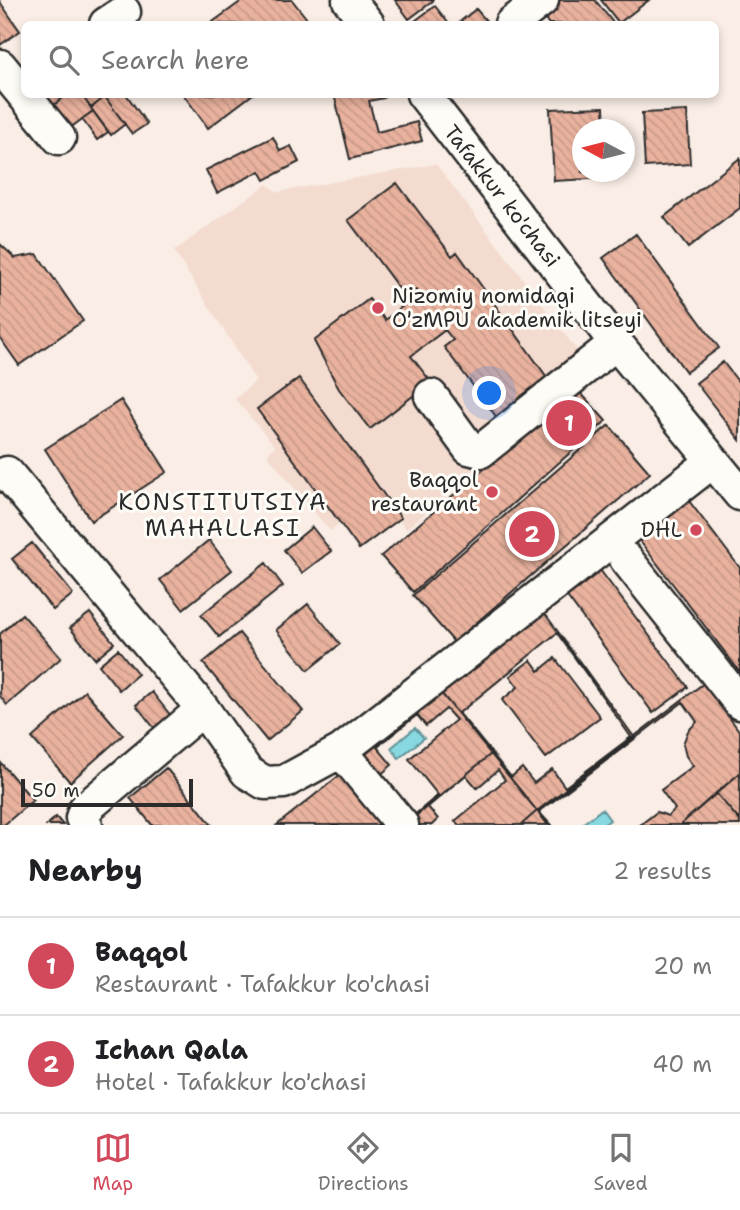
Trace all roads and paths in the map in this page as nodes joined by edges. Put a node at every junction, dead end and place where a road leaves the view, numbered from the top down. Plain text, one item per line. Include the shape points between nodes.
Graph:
1 (349, 0) edge
2 (542, 0) edge
3 (366, 21) edge
4 (515, 21) edge
5 (21, 53) edge
6 (0, 57) edge
7 (0, 66) edge
8 (21, 92) edge
9 (26, 98) edge
10 (426, 98) edge
11 (59, 138) dead end
12 (616, 343) junction
13 (430, 396) dead end
14 (7, 473) dead end
15 (730, 476) edge
16 (626, 559) dead end
17 (740, 703) edge
18 (203, 709) junction
19 (341, 751) junction
20 (86, 825) edge
21 (402, 825) edge

1 - 3 street
2 - 4 street
5 - 6 street
7 - 8 street
9 - 11 street
10 - 12 street, Tafakkur ko'chasi
12 - 13 street via 481,451 469,448
12 - 15 street, Tafakkur ko'chasi
14 - 18 street
15 - 19 street
16 - 17 street
18 - 19 street via 247,772 265,783 284,782
18 - 20 street via 85,809 82,818
19 - 21 street

